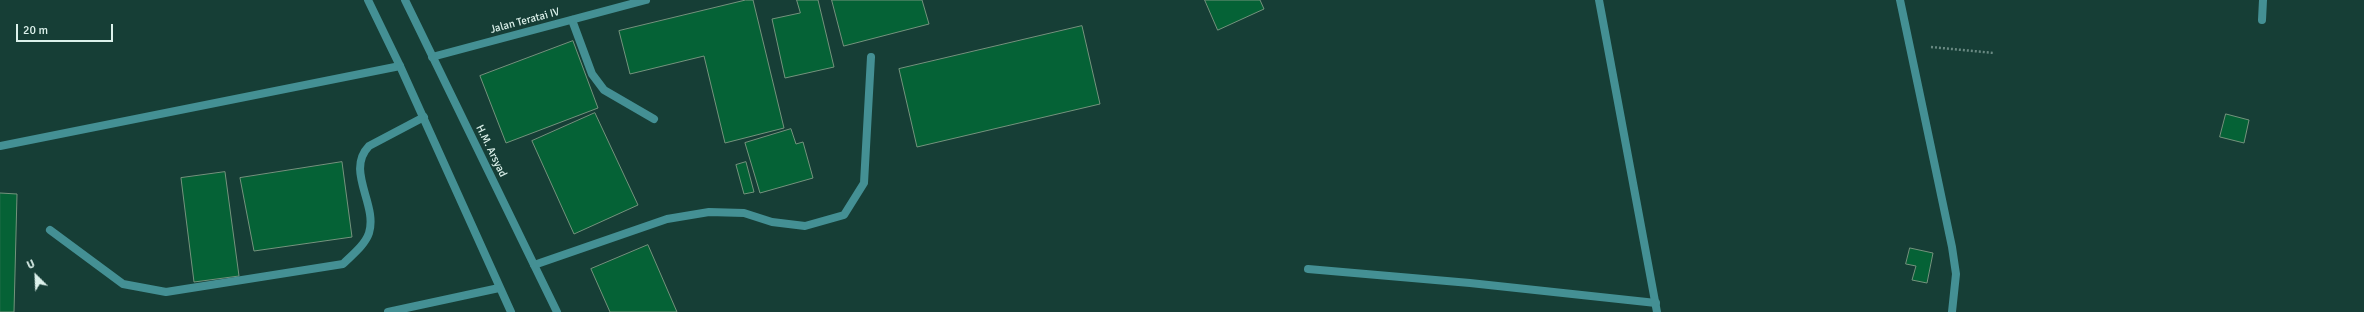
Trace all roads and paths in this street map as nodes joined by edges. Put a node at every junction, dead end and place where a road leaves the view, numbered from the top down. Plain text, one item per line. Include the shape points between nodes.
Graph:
1 (368, 0) edge
2 (405, 0) edge
3 (646, 0) edge
4 (1599, 0) edge
5 (1900, 0) edge
6 (2263, 0) edge
7 (572, 20) junction
8 (2262, 20) dead end
9 (1909, 44) junction
10 (1994, 52) dead end
11 (432, 57) junction
12 (871, 57) dead end
13 (400, 66) junction
14 (424, 117) junction
15 (654, 119) dead end
16 (0, 146) edge
17 (50, 230) dead end
18 (534, 265) junction
19 (1308, 269) dead end
20 (499, 288) junction
21 (1656, 303) junction
22 (388, 312) edge
23 (511, 312) edge
24 (557, 312) edge
25 (1658, 312) edge
26 (1952, 312) edge

1 - 13 street
2 - 11 street, H.M. Arsyad
3 - 7 street, Jalan Teratai IV
4 - 21 street
5 - 9 street
6 - 8 street
7 - 11 street, Jalan Teratai IV
7 - 15 street via 592,74 604,90
9 - 10 path
9 - 26 street via 1953,254 1956,285
11 - 18 street, H.M. Arsyad
12 - 18 street via 864,183 844,215 805,226 772,222 744,213 709,212 667,219
13 - 14 street
13 - 16 street
14 - 17 street via 369,146 362,154 359,167 372,218 369,234 363,244 343,264 166,292 124,284
14 - 20 street
18 - 24 street, H.M. Arsyad
19 - 21 street
20 - 22 street
20 - 23 street
21 - 25 street

